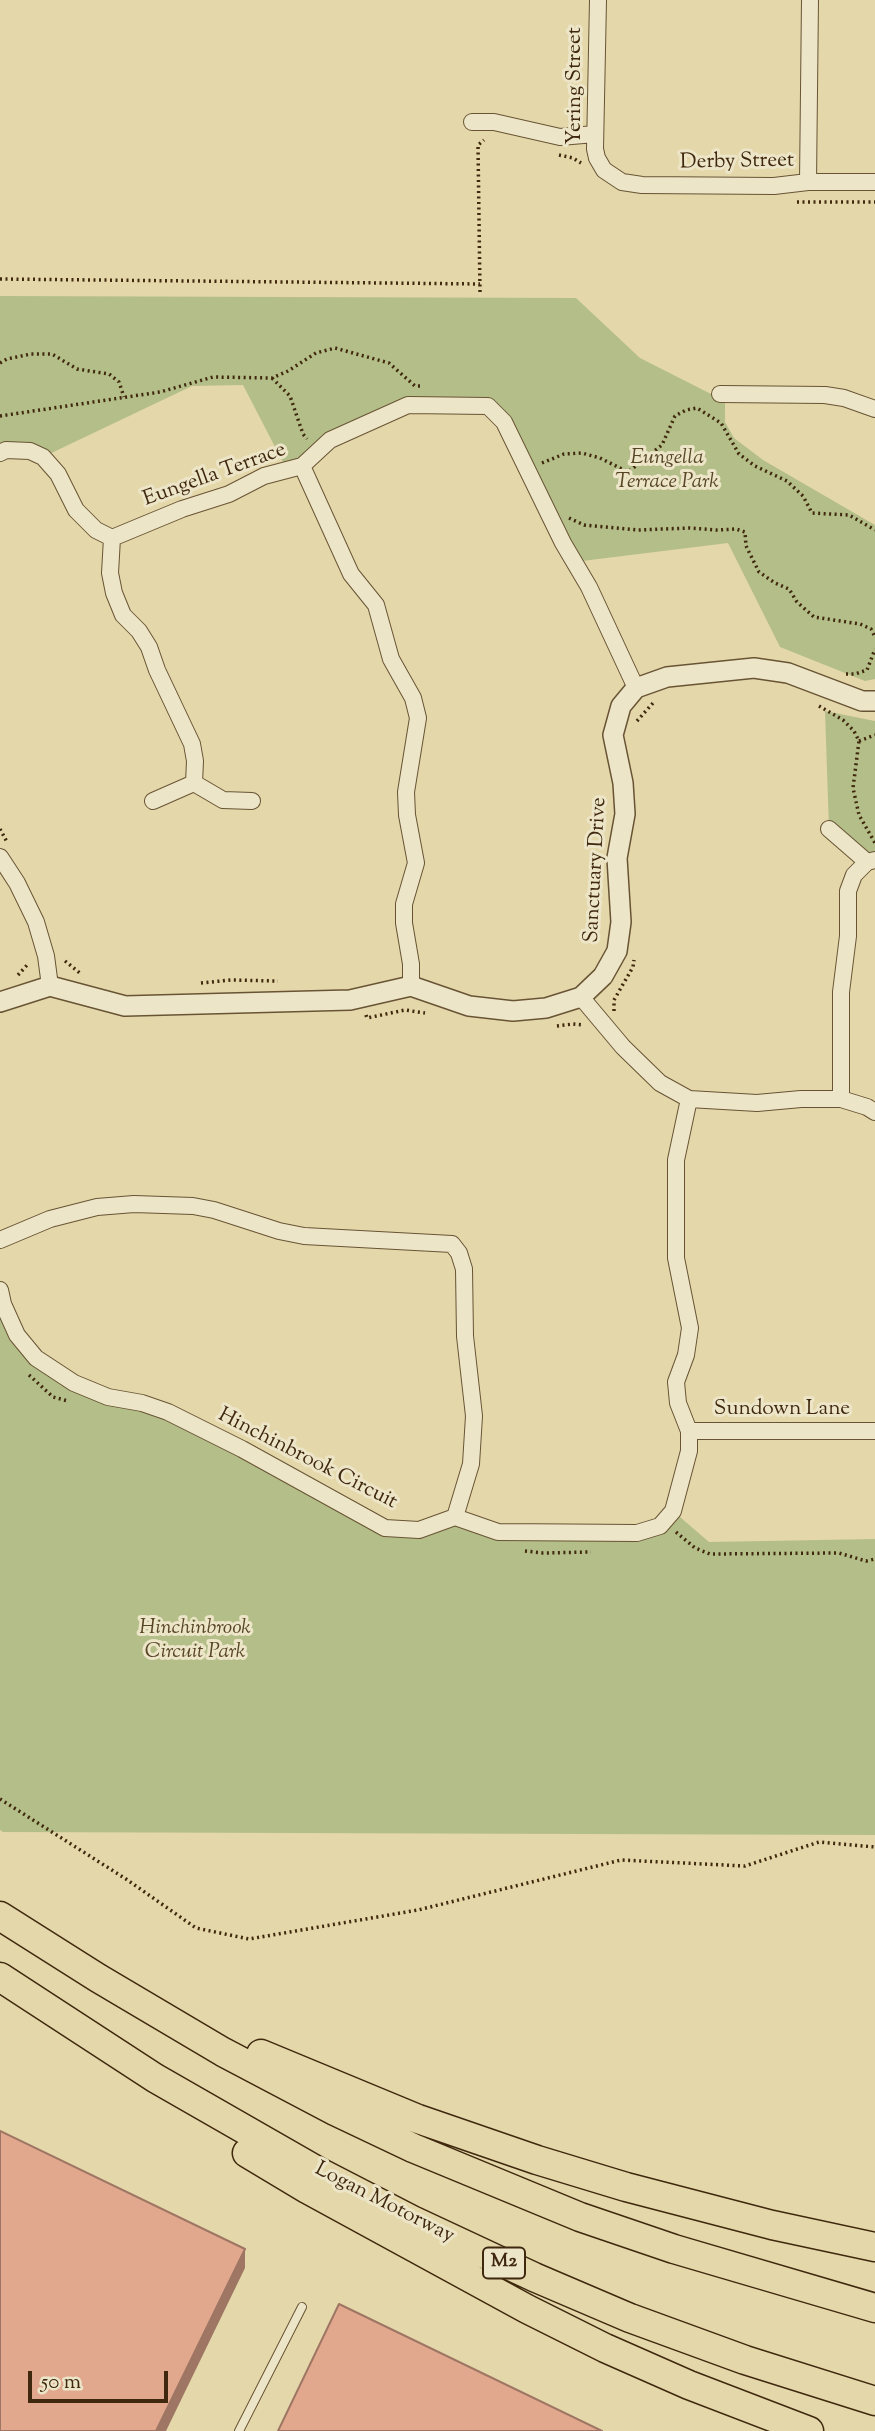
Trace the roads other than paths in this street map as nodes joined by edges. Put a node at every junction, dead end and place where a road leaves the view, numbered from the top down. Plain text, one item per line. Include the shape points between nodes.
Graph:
1 (598, 0) edge
2 (810, 0) edge
3 (472, 122) dead end
4 (595, 134) junction
5 (604, 170) joint
6 (808, 182) junction
7 (875, 182) edge
8 (720, 394) dead end
9 (875, 409) edge
10 (0, 453) edge
11 (302, 466) junction
12 (112, 538) junction
13 (636, 688) junction
14 (875, 701) edge
15 (194, 783) junction
16 (153, 801) dead end
17 (252, 801) dead end
18 (829, 829) dead end
19 (0, 857) edge
20 (871, 861) edge
21 (50, 986) junction
22 (411, 986) junction
23 (581, 997) junction
24 (0, 1002) edge
25 (841, 1099) junction
26 (689, 1100) junction
27 (875, 1112) edge
28 (0, 1240) edge
29 (0, 1290) edge
30 (689, 1431) junction
31 (875, 1431) edge
32 (455, 1517) junction
33 (0, 1916) edge
34 (0, 1977) edge
35 (223, 2052) junction
36 (155, 2078) junction
37 (875, 2247) edge
38 (302, 2307) dead end
39 (875, 2308) edge
40 (875, 2400) edge
41 (239, 2431) edge
42 (808, 2431) edge

1 - 4 street, Yering Street
2 - 6 street
3 - 4 street via 494,122 560,137
4 - 5 street, Yering Street via 597,158
5 - 6 street, Derby Street via 622,182 642,185
6 - 7 street, Derby Street
8 - 9 street via 825,395
10 - 12 street via 30,451 43,457 58,474 76,510 96,530
11 - 12 street, Eungella Terrace via 264,476 229,495
11 - 13 street, Eungella Terrace via 330,440 408,405 488,406 504,422
11 - 22 street via 351,574 376,605 391,659 413,698 418,718 406,792 416,863 404,904
12 - 15 street via 114,593 123,615 149,647 192,744
13 - 14 street via 667,677 754,668 788,673 862,701
13 - 23 street, Sanctuary Drive via 621,706 613,735 625,814 617,858 621,922 617,951 603,976
15 - 16 street
15 - 17 street via 223,800
18 - 20 street
19 - 21 street via 36,922
20 - 25 street via 854,874 848,891
21 - 22 street via 125,1006 350,1000
21 - 24 street
22 - 23 street, Sanctuary Drive via 469,1006 513,1011 546,1008
23 - 26 street via 660,1083
25 - 26 street
25 - 27 street
26 - 30 street via 676,1160 676,1258 690,1328 676,1382
28 - 32 street via 50,1219 97,1207 134,1204 193,1206 304,1236 452,1244 464,1269 465,1336 474,1416 471,1464
29 - 32 street, Hinchinbrook Circuit via 23,1343 36,1358 74,1383 168,1412 385,1528 419,1530
30 - 31 street, Sundown Lane
30 - 32 street via 689,1451 673,1511 660,1526 637,1533 498,1532
33 - 35 highway
34 - 36 highway, Logan Motorway / M2
35 - 37 highway via 261,2053 418,2119 550,2164 772,2225
35 - 39 highway via 413,2148 580,2217
36 - 40 highway, Logan Motorway / M2 via 319,2172 534,2277 745,2360
36 - 42 highway via 177,2110 307,2189 516,2303 677,2380
38 - 41 lane

